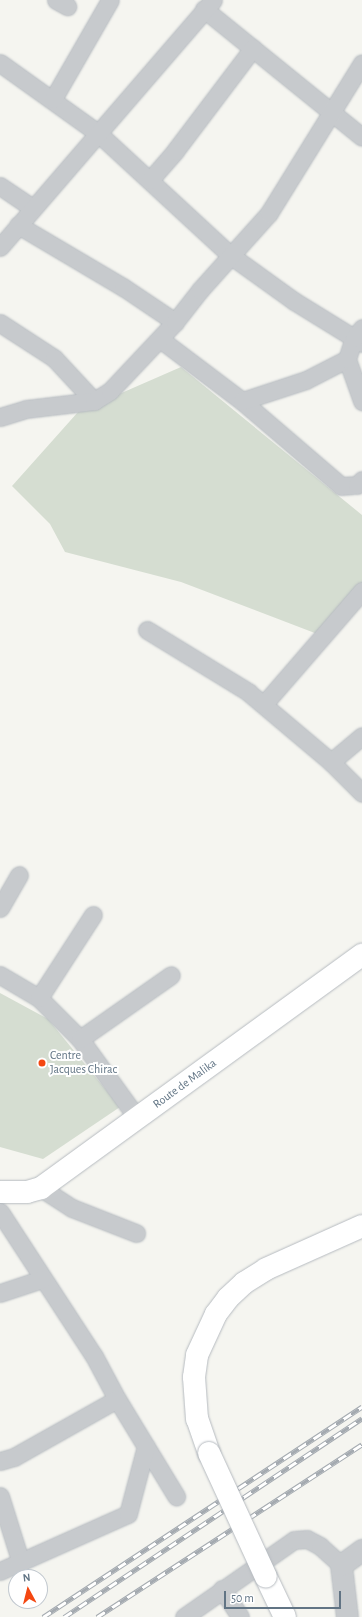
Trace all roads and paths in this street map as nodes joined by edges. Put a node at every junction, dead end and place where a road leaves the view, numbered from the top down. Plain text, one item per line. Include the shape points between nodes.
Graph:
1 (110, 0) edge
2 (208, 5) edge
3 (253, 48) junction
4 (0, 63) edge
5 (362, 63) edge
6 (53, 99) junction
7 (331, 112) junction
8 (99, 134) junction
9 (362, 137) edge
10 (150, 180) junction
11 (0, 186) edge
12 (33, 208) junction
13 (18, 225) junction
14 (0, 247) edge
15 (230, 255) junction
16 (175, 322) junction
17 (0, 323) edge
18 (359, 337) edge
19 (160, 339) junction
20 (347, 359) junction
21 (242, 401) junction
22 (362, 401) edge
23 (94, 402) junction
24 (0, 417) edge
25 (362, 480) edge
26 (362, 591) edge
27 (147, 630) dead end
28 (264, 704) junction
29 (362, 736) edge
30 (331, 762) junction
31 (362, 793) edge
32 (19, 875) dead end
33 (0, 908) edge
34 (93, 915) dead end
35 (362, 955) edge
36 (0, 975) edge
37 (171, 975) dead end
38 (39, 998) junction
39 (80, 1039) junction
40 (138, 1119) junction
41 (41, 1188) junction
42 (0, 1192) edge
43 (0, 1212) edge
44 (362, 1226) edge
45 (136, 1233) dead end
46 (42, 1279) junction
47 (0, 1292) edge
48 (117, 1399) junction
49 (146, 1446) junction
50 (0, 1460) edge
51 (0, 1496) edge
52 (176, 1496) dead end
53 (362, 1550) edge
54 (21, 1563) junction
55 (341, 1565) junction
56 (0, 1571) edge
57 (222, 1589) junction
58 (184, 1617) edge
59 (240, 1617) edge
60 (285, 1617) edge
61 (347, 1617) edge

1 - 6 street
2 - 3 street
2 - 8 street
3 - 7 street
3 - 10 street
4 - 6 street
5 - 7 street
6 - 8 street
7 - 9 street
7 - 15 street via 269,213 245,243
8 - 10 street
8 - 12 street
10 - 15 street
11 - 12 street
12 - 13 street
13 - 14 street
13 - 16 street via 123,287
15 - 16 street
15 - 18 street via 294,301
16 - 19 street
17 - 23 street via 54,358
18 - 20 street
19 - 21 street
19 - 23 street via 110,391
20 - 21 street via 306,380
20 - 22 street
21 - 25 street via 341,486 357,485
23 - 24 street via 26,409
26 - 28 street
27 - 28 street via 197,658
28 - 30 street
29 - 30 street
30 - 31 street
32 - 33 street
34 - 38 street
35 - 40 main road, Route de Malika
36 - 38 street
37 - 39 street
38 - 39 street
39 - 40 street
40 - 41 main road, Route de Malika
41 - 42 main road, Route de Malika via 27,1192
41 - 45 street via 72,1208
43 - 46 street
44 - 60 main road, bridge via 266,1269 233,1293 216,1314 197,1355 194,1377 197,1419 208,1453
46 - 47 street
46 - 48 street via 94,1356
48 - 49 street
48 - 50 street via 14,1457
49 - 52 street
49 - 54 street via 128,1514
51 - 54 street
53 - 55 street
54 - 56 street
55 - 57 street via 313,1542 307,1539 294,1540
55 - 61 street
57 - 58 street
57 - 59 street

